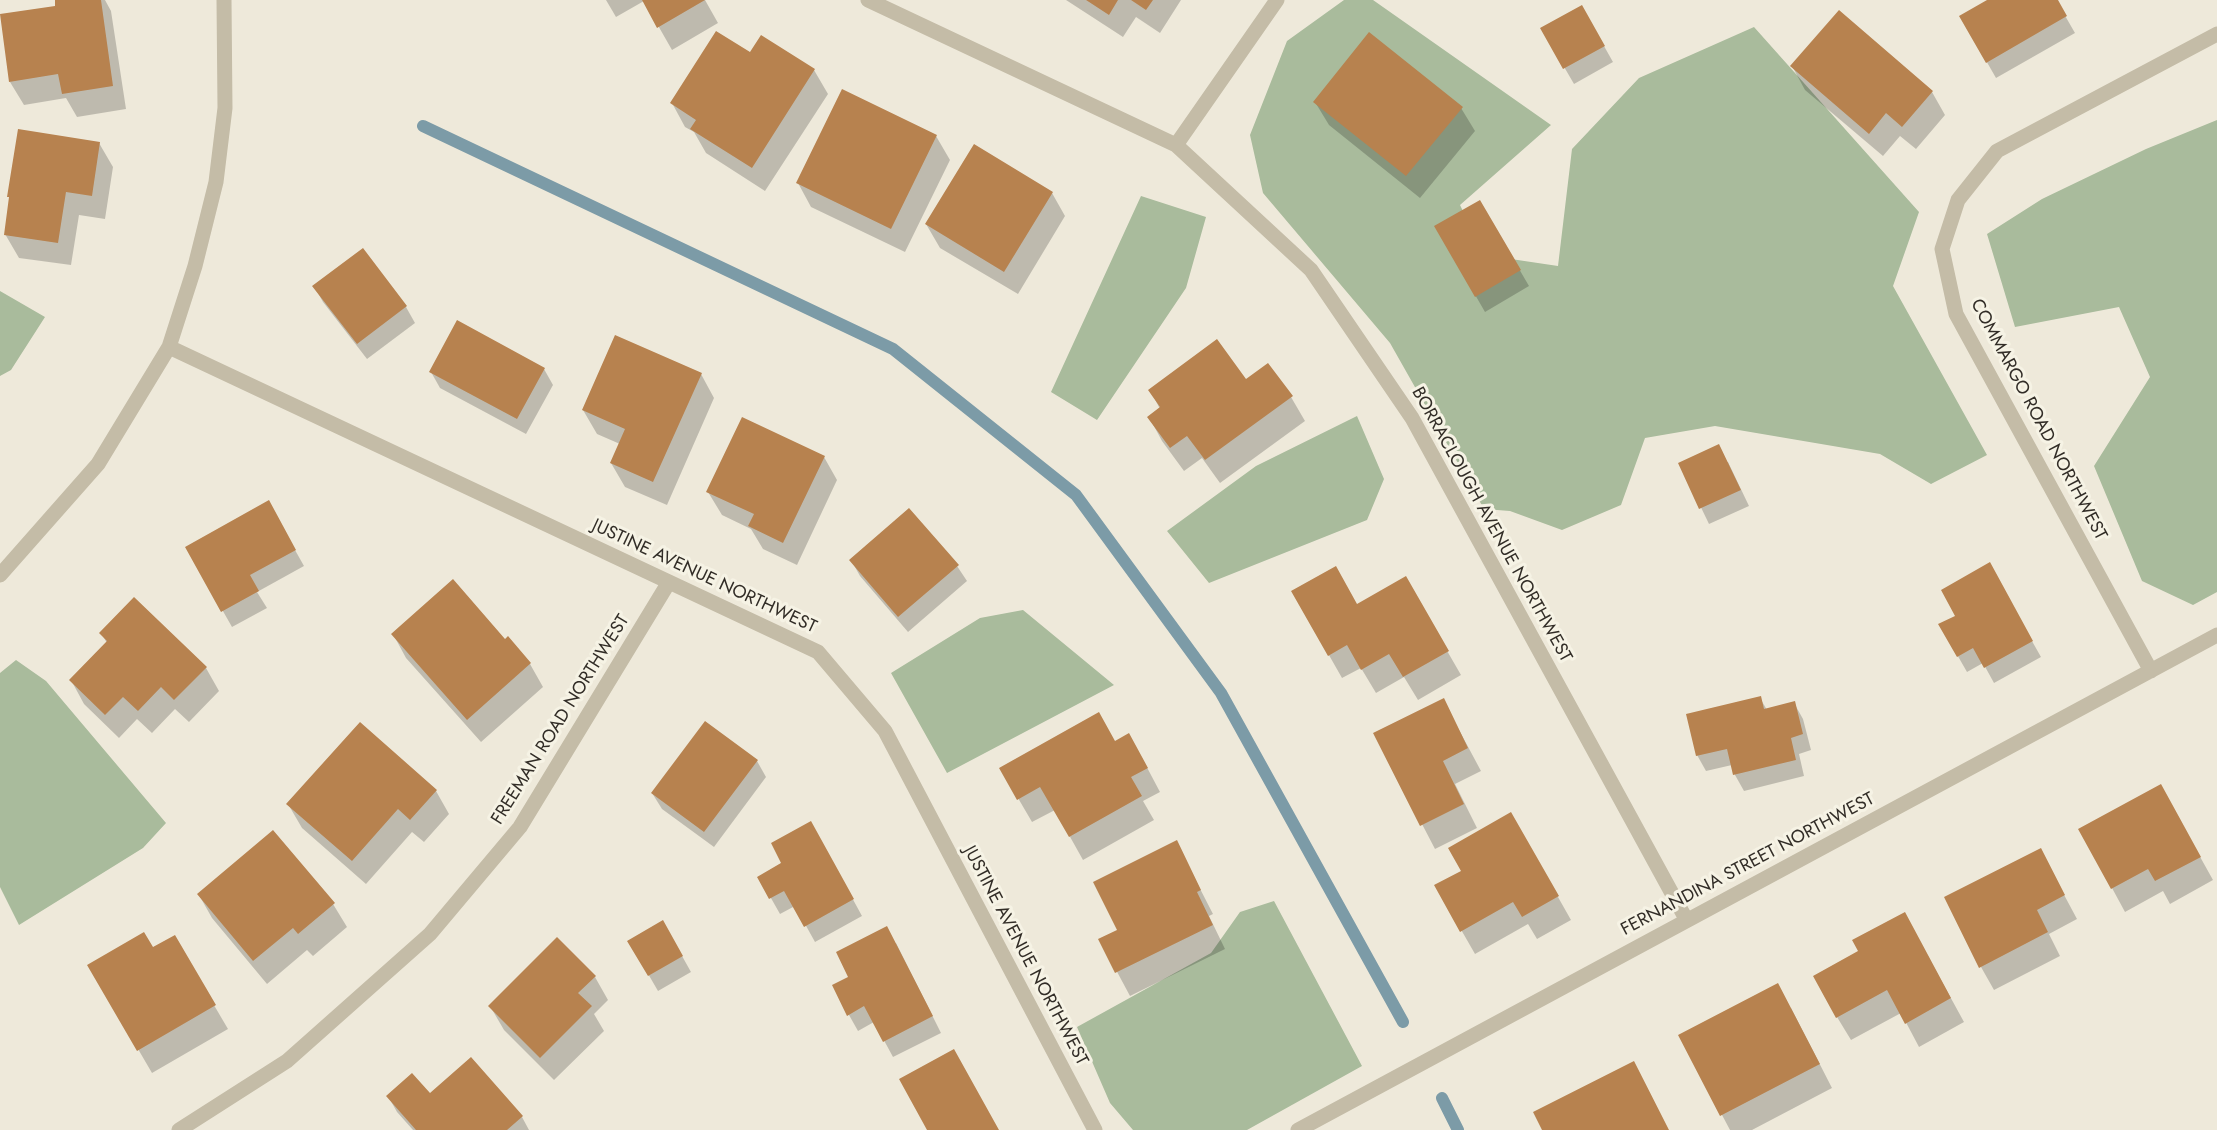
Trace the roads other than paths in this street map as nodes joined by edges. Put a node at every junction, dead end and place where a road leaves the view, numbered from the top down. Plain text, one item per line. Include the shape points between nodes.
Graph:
1 (224, 0) edge
2 (868, 0) edge
3 (1277, 0) edge
4 (2217, 34) edge
5 (1176, 145) junction
6 (169, 347) junction
7 (0, 575) edge
8 (669, 582) junction
9 (2217, 635) edge
10 (2151, 671) junction
11 (1686, 919) junction
12 (179, 1130) edge
13 (1095, 1130) edge
14 (1298, 1130) edge

1 - 6 street via 225,108 216,182
2 - 5 street, BORRACLOUGH AVENUE NORTHWEST
3 - 5 street
4 - 10 street, COMMARGO ROAD NORTHWEST via 1997,151 1958,200 1942,249 1956,314
5 - 11 street, BORRACLOUGH AVENUE NORTHWEST via 1311,270 1412,418
6 - 7 street via 98,464
6 - 8 street, JUSTINE AVENUE NORTHWEST
8 - 12 street, FREEMAN ROAD NORTHWEST via 520,827 430,934 287,1061
8 - 13 street, JUSTINE AVENUE NORTHWEST via 818,652 885,731
9 - 10 street, FERNANDINA STREET NORTHWEST
10 - 11 street, FERNANDINA STREET NORTHWEST
11 - 14 street, FERNANDINA STREET NORTHWEST

